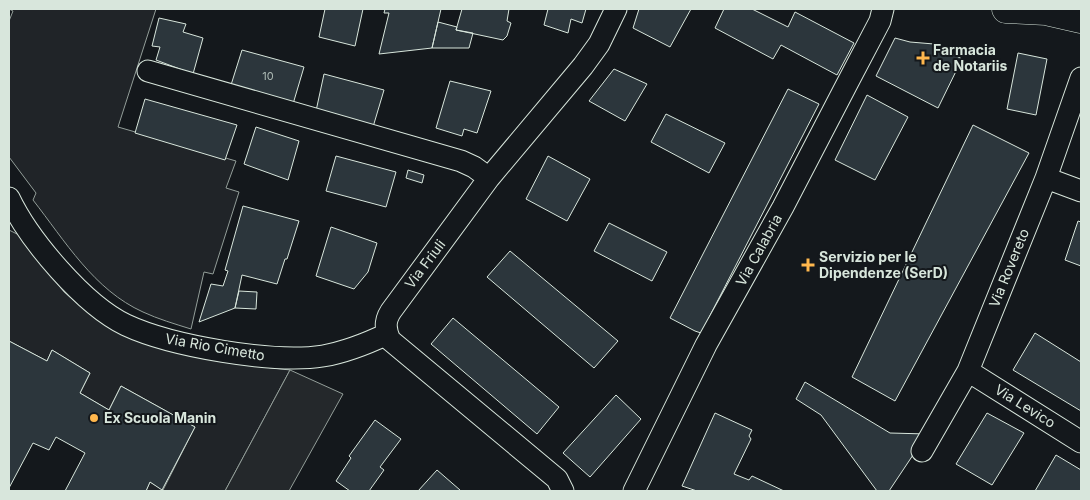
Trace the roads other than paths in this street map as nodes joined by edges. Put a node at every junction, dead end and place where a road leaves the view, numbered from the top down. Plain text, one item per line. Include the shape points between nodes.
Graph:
1 (616, 9) edge
2 (882, 9) edge
3 (1008, 9) edge
4 (1081, 19) edge
5 (1081, 33) edge
6 (148, 71) dead end
7 (1081, 78) edge
8 (489, 178) junction
9 (1046, 178) junction
10 (1081, 191) edge
11 (9, 198) edge
12 (387, 334) junction
13 (968, 371) junction
14 (1081, 442) edge
15 (922, 451) dead end
16 (563, 491) edge
17 (634, 491) edge

1 - 8 street, Via Friuli via 599,44 583,66
2 - 17 street, Via Calabria via 880,21 783,207 706,345
3 - 4 street via 1046,11
3 - 5 street via 1043,25
6 - 8 street via 461,161
7 - 9 street, Via Rovereto
8 - 12 street, Via Friuli via 387,316
9 - 10 street
9 - 13 street, Via Rovereto
11 - 12 street, Via Rio Cimetto via 44,249 82,293 125,325 148,334 228,351 300,359 345,351
12 - 16 street via 404,352 557,479
13 - 14 street, Via Levico
13 - 15 street, Via Rovereto

